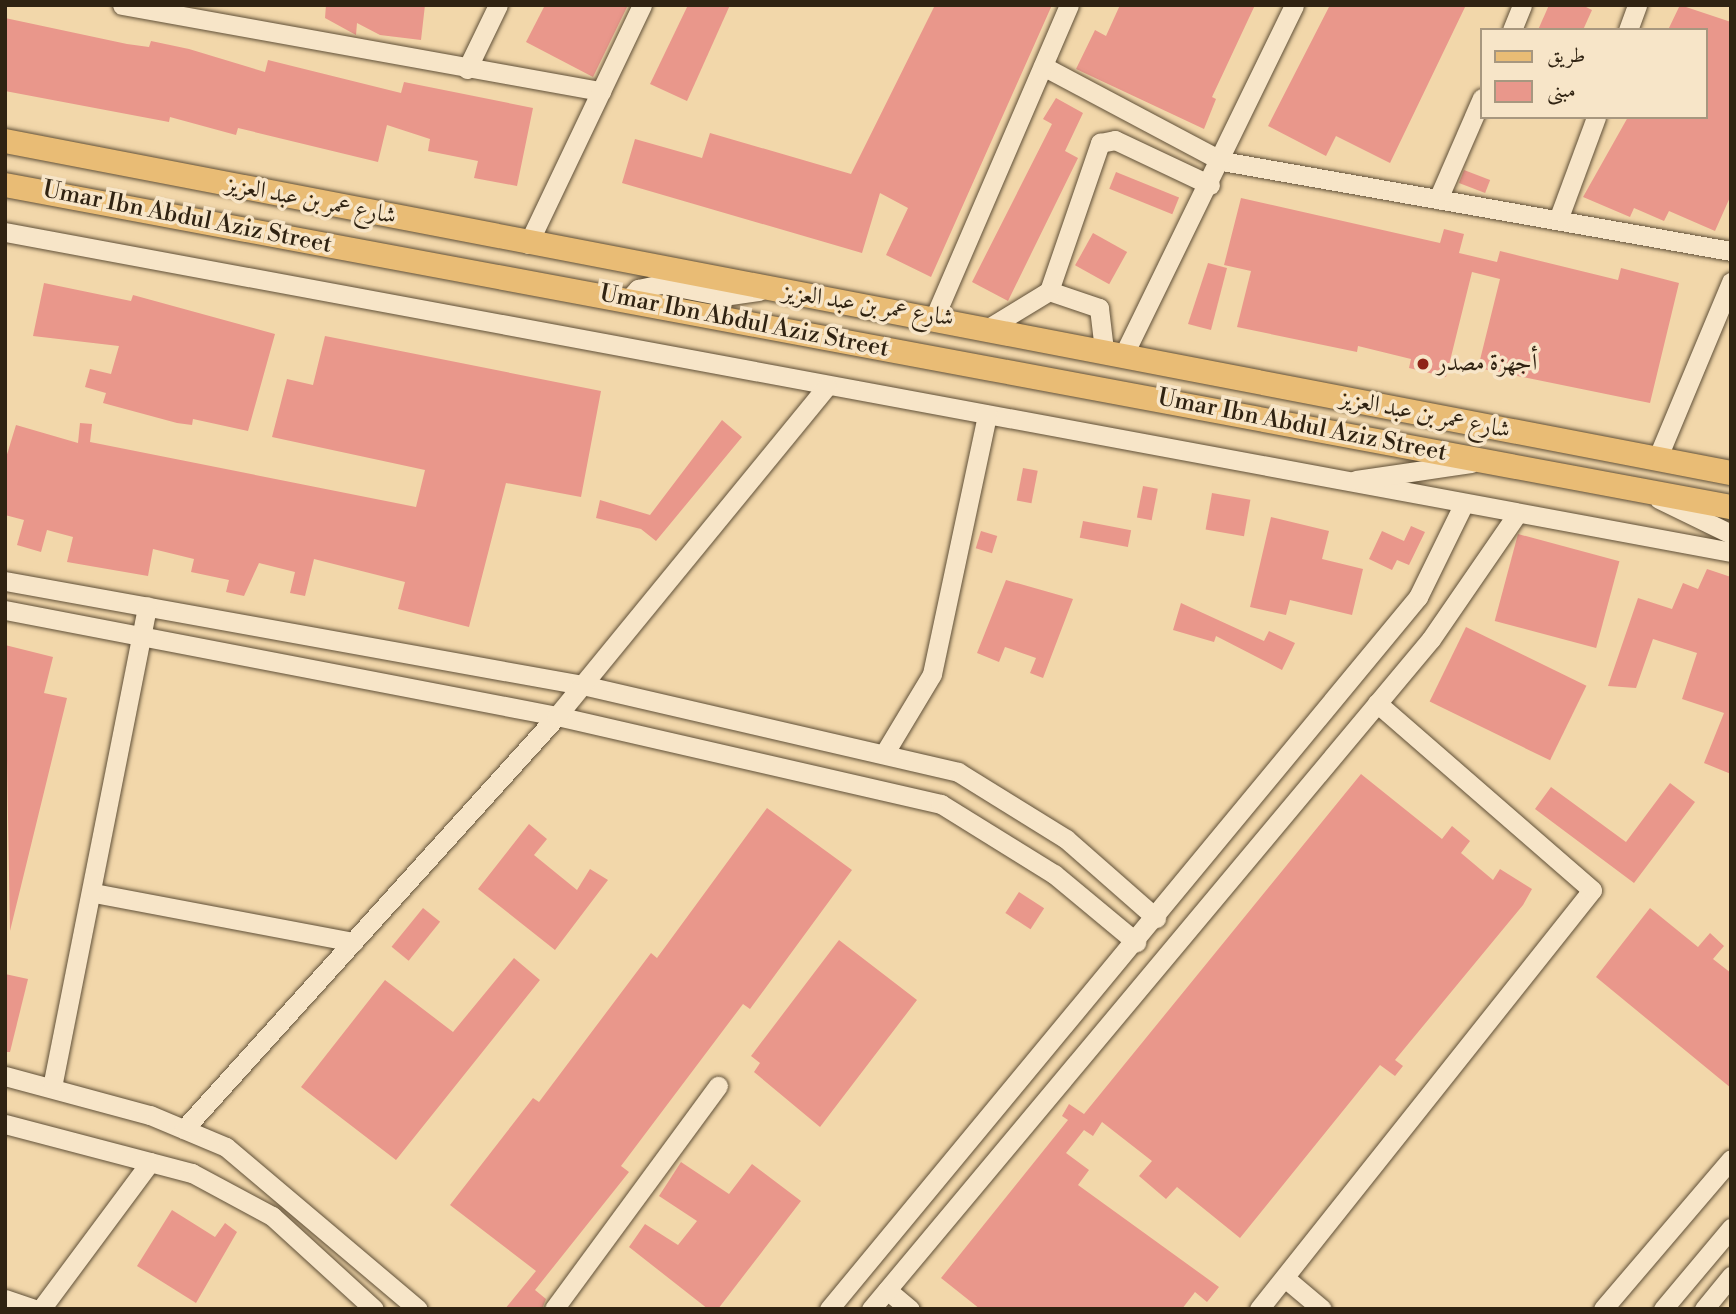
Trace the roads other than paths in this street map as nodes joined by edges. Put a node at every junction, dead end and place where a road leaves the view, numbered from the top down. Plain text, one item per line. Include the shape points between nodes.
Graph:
1 (122, 5) edge
2 (498, 5) edge
3 (642, 5) edge
4 (1069, 5) edge
5 (1294, 5) edge
6 (1522, 5) edge
7 (1637, 5) edge
8 (1513, 28) edge
9 (1629, 28) edge
10 (1042, 66) junction
11 (467, 69) junction
12 (601, 91) junction
13 (1480, 103) edge
14 (1595, 119) edge
15 (5, 141) edge
16 (1222, 160) junction
17 (5, 185) edge
18 (1210, 186) junction
19 (1438, 199) junction
20 (1558, 220) junction
21 (5, 232) edge
22 (528, 244) junction
23 (1731, 251) edge
24 (1731, 282) edge
25 (768, 290) junction
26 (1049, 291) junction
27 (628, 300) junction
28 (935, 316) junction
29 (990, 327) junction
30 (1114, 352) junction
31 (827, 386) junction
32 (987, 415) junction
33 (1657, 459) junction
34 (1483, 461) junction
35 (1531, 470) junction
36 (1731, 473) edge
37 (1344, 482) junction
38 (1639, 490) junction
39 (1462, 507) junction
40 (1731, 507) edge
41 (1515, 517) junction
42 (1731, 534) edge
43 (1731, 552) edge
44 (5, 581) edge
45 (147, 606) junction
46 (5, 610) edge
47 (140, 636) junction
48 (582, 685) junction
49 (1377, 703) junction
50 (557, 716) junction
51 (884, 754) junction
52 (94, 893) junction
53 (1156, 918) junction
54 (353, 942) junction
55 (1136, 943) junction
56 (5, 1076) edge
57 (718, 1086) dead end
58 (52, 1087) junction
59 (5, 1124) edge
60 (184, 1129) junction
61 (1731, 1159) edge
62 (150, 1162) junction
63 (1731, 1228) edge
64 (1731, 1276) edge
65 (1285, 1278) junction
66 (887, 1290) junction
67 (5, 1299) edge
68 (34, 1309) edge
69 (41, 1309) edge
70 (374, 1309) edge
71 (418, 1309) edge
72 (554, 1309) edge
73 (829, 1309) edge
74 (871, 1309) edge
75 (911, 1309) edge
76 (1259, 1309) edge
77 (1322, 1309) edge
78 (1603, 1309) edge
79 (1663, 1309) edge
80 (1704, 1309) edge

1 - 11 street
2 - 11 street
3 - 12 street
4 - 10 street
5 - 16 street
6 - 8 street
7 - 9 street
10 - 16 street
10 - 28 street
11 - 12 street
12 - 22 street
13 - 19 street
14 - 20 street
15 - 22 main road, شارع عمر بن عبد العزيز
16 - 18 street
16 - 19 street
17 - 27 main road, Umar Ibn Abdul Aziz Street
18 - 26 street via 1115,140 1100,144
18 - 30 street
19 - 20 street
20 - 23 street
21 - 31 street
22 - 25 main road, شارع عمر بن عبد العزيز
24 - 33 street
25 - 27 street via 723,296 661,284 638,289
25 - 28 main road, شارع عمر بن عبد العزيز
26 - 29 street
26 - 30 street via 1099,308
27 - 34 main road, Umar Ibn Abdul Aziz Street
28 - 29 main road, شارع عمر بن عبد العزيز
29 - 30 main road, شارع عمر بن عبد العزيز
30 - 33 main road, شارع عمر بن عبد العزيز
31 - 32 street
31 - 48 street
32 - 37 street
32 - 51 street via 932,674
33 - 35 main road via 1648,474 1637,477 1579,467
33 - 36 main road, شارع عمر بن عبد العزيز
34 - 35 main road, شارع عمر بن عبد العزيز
34 - 37 street
35 - 38 main road, شارع عمر بن عبد العزيز
37 - 39 street
38 - 40 main road, شارع عمر بن عبد العزيز
38 - 42 street
39 - 41 street
39 - 53 street via 1418,597
41 - 43 street
41 - 49 street via 1431,639
44 - 45 street
45 - 47 street
45 - 48 street
46 - 47 street
47 - 50 street
47 - 52 street
48 - 50 street
48 - 51 street
49 - 65 street via 1592,890
49 - 66 street
50 - 54 street
50 - 55 street via 941,804 1054,874
51 - 53 street via 958,772 1066,839
52 - 54 street
52 - 58 street
53 - 55 street
54 - 60 street
55 - 73 street
56 - 58 street
57 - 72 street
58 - 60 street
59 - 62 street
60 - 71 street via 226,1147 286,1192
61 - 78 street
62 - 69 street
62 - 70 street via 192,1172 272,1216
63 - 79 street
64 - 80 street
65 - 76 street
65 - 77 street
66 - 74 street
66 - 75 street
67 - 68 street

